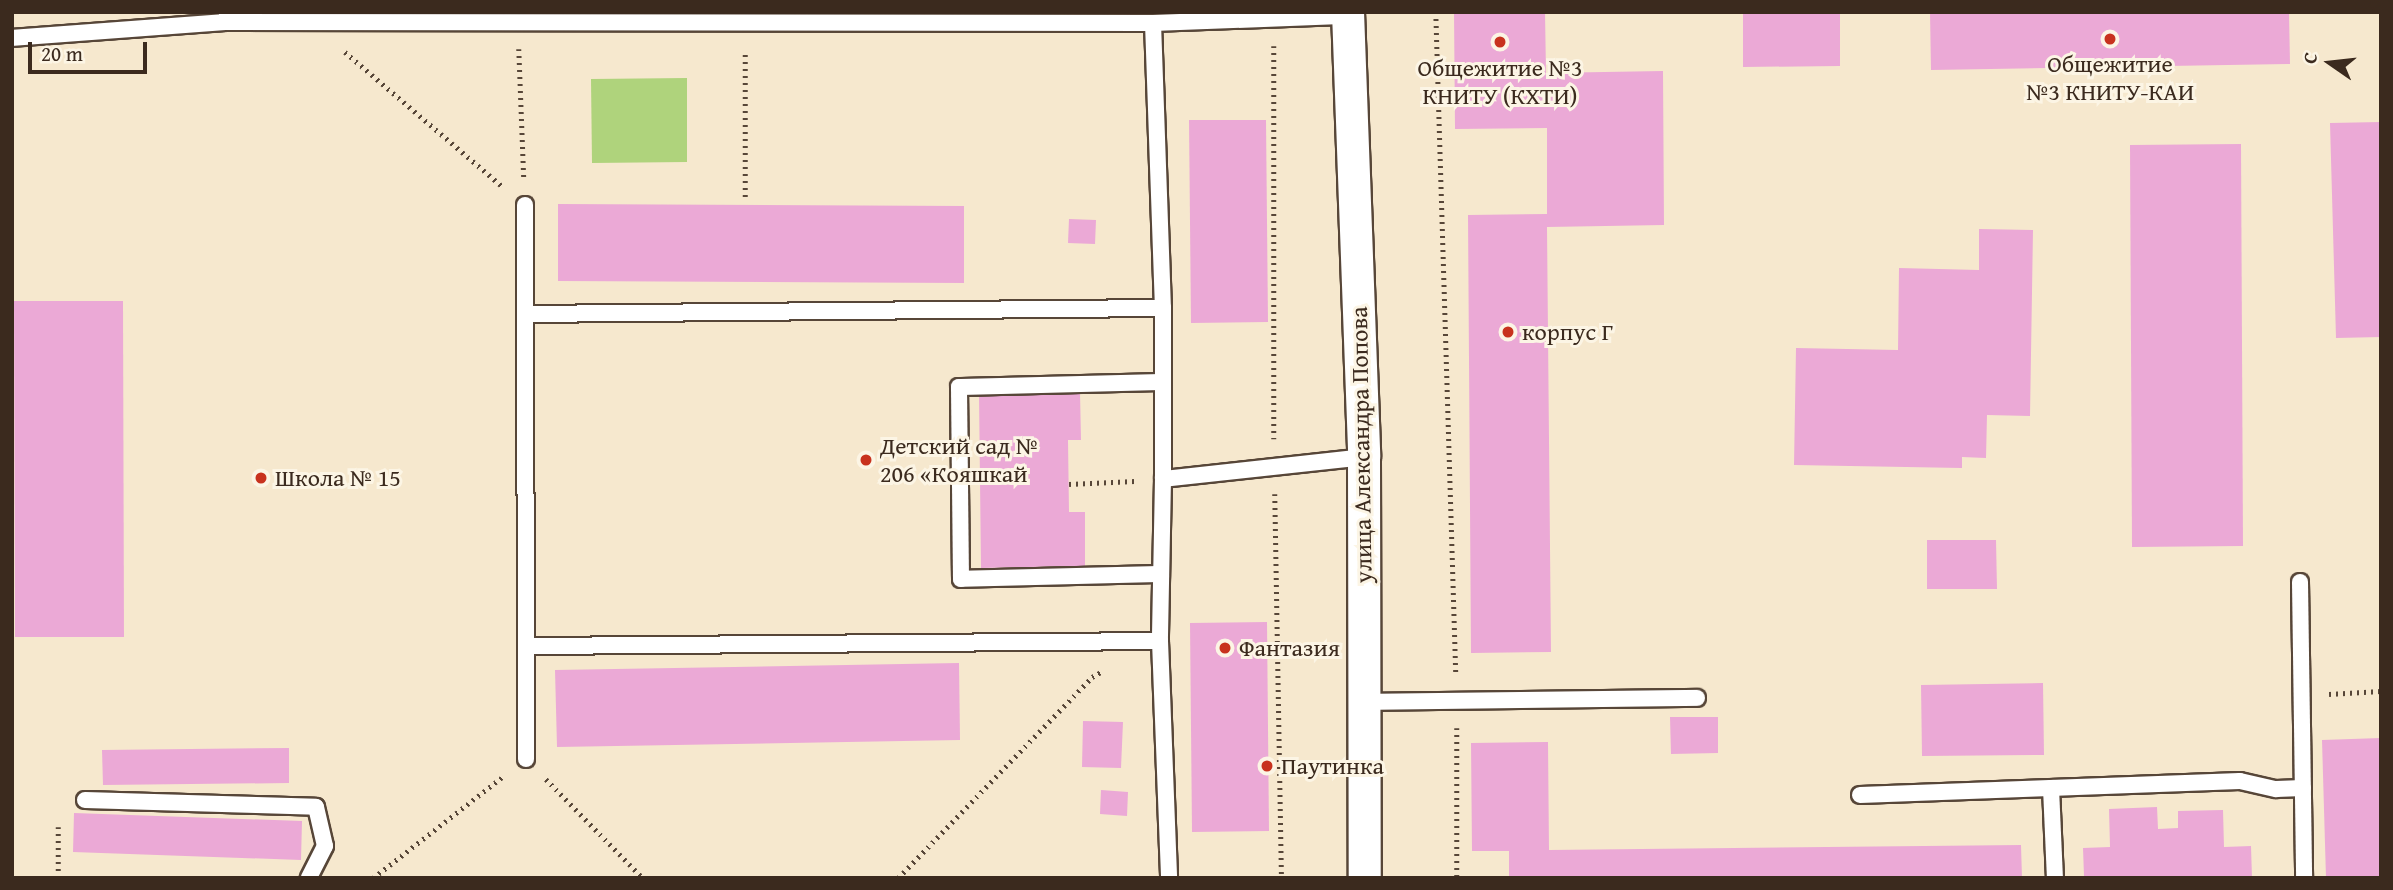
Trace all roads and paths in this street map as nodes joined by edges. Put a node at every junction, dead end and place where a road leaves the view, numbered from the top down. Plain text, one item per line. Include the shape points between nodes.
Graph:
1 (1436, 12) edge
2 (1348, 14) edge
3 (227, 17) edge
4 (789, 17) edge
5 (309, 21) junction
6 (518, 21) junction
7 (745, 21) junction
8 (1153, 23) junction
9 (12, 38) edge
10 (745, 198) dead end
11 (525, 205) junction
12 (1163, 308) junction
13 (525, 314) junction
14 (1163, 382) junction
15 (1364, 457) junction
16 (1163, 479) junction
17 (1138, 481) dead end
18 (1069, 484) dead end
19 (1161, 574) junction
20 (2300, 582) dead end
21 (1160, 640) junction
22 (529, 646) junction
23 (2381, 691) edge
24 (2302, 696) junction
25 (1457, 698) junction
26 (1696, 698) dead end
27 (1365, 702) junction
28 (526, 759) junction
29 (2051, 788) junction
30 (2303, 788) junction
31 (1860, 796) dead end
32 (85, 800) dead end
33 (58, 827) dead end
34 (58, 878) edge
35 (309, 878) edge
36 (373, 878) edge
37 (643, 878) edge
38 (898, 878) edge
39 (1169, 878) edge
40 (1365, 878) edge
41 (1458, 878) edge
42 (2055, 878) edge
43 (2304, 878) edge

1 - 25 path
2 - 8 lane
2 - 15 street, улица Александра Попова
3 - 5 lane
3 - 9 lane
4 - 7 lane
4 - 8 lane
5 - 6 lane
5 - 11 path
6 - 7 lane
6 - 11 path
7 - 10 path
8 - 12 lane
11 - 13 lane
12 - 13 lane
12 - 14 lane
13 - 22 lane
14 - 16 lane
14 - 19 lane via 960,387 961,579
15 - 16 lane
15 - 27 street, улица Александра Попова
16 - 19 lane
17 - 18 path
19 - 21 lane
20 - 24 lane
21 - 22 lane
21 - 38 path via 1092,677
21 - 39 lane
22 - 28 lane
23 - 24 path
24 - 30 lane
25 - 26 lane
25 - 27 lane
25 - 41 path
27 - 40 street, улица Александра Попова
28 - 36 path
28 - 37 path
29 - 30 lane via 2240,781 2276,789
29 - 31 lane
29 - 42 lane
30 - 43 lane
32 - 35 lane via 316,807 325,846
33 - 34 path

